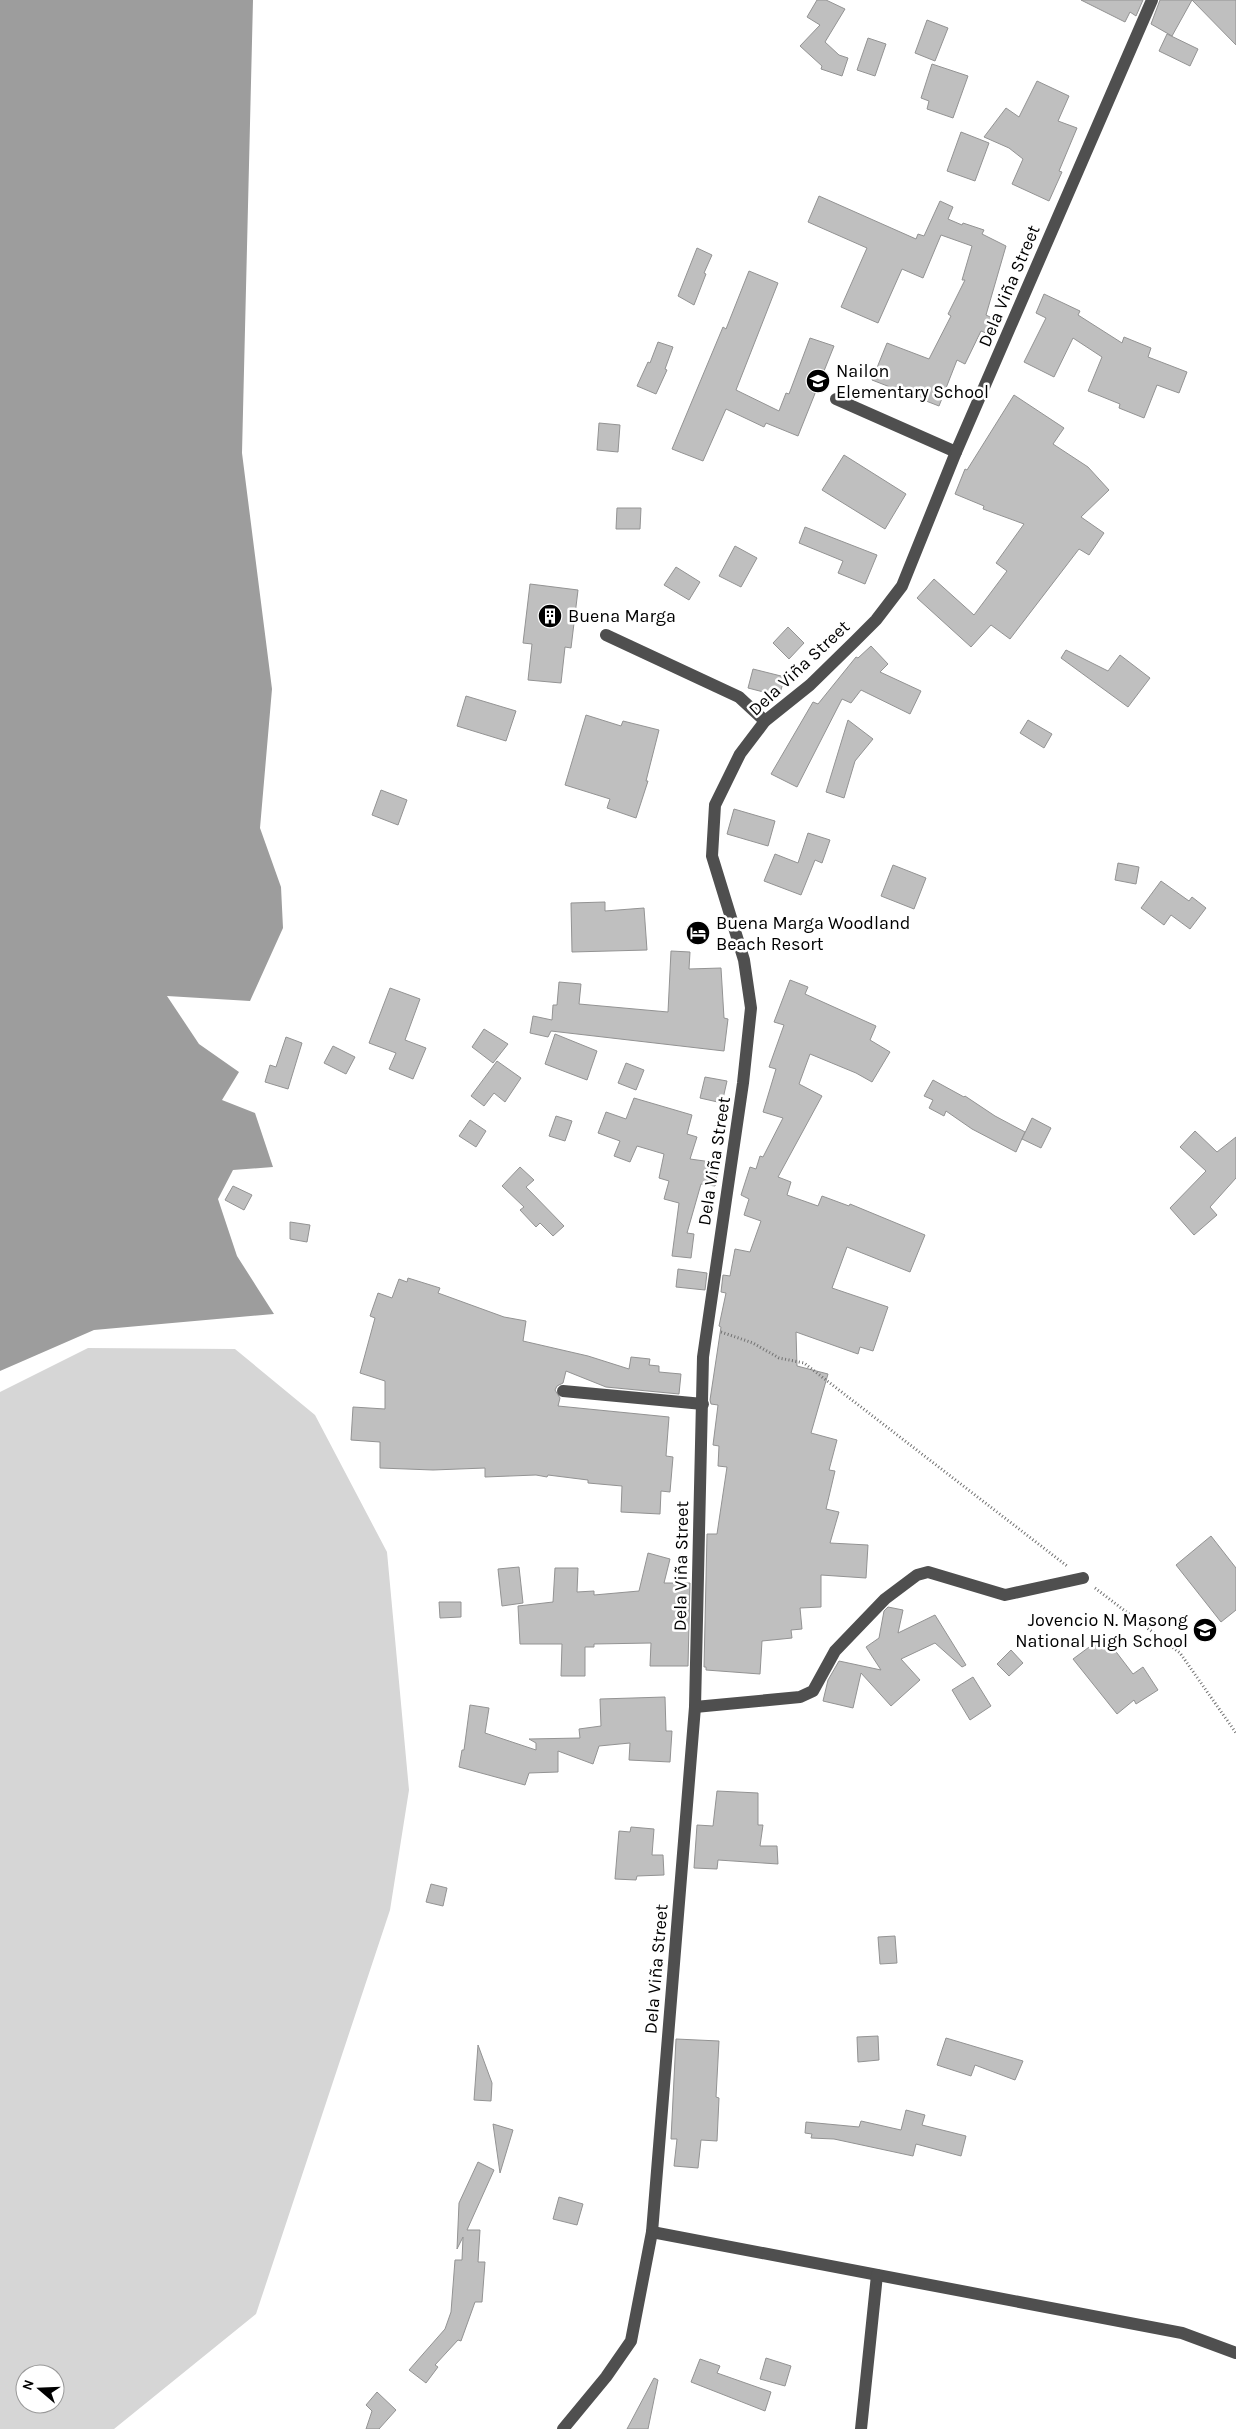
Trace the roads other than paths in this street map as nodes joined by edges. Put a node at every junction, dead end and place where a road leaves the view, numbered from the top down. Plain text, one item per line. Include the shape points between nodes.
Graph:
1 (1152, 0) edge
2 (836, 399) dead end
3 (956, 452) junction
4 (606, 635) dead end
5 (765, 720) junction
6 (563, 1391) dead end
7 (703, 1404) junction
8 (1083, 1578) road end
9 (695, 1707) junction
10 (652, 2232) junction
11 (877, 2275) junction
12 (1236, 2354) edge
13 (563, 2429) edge
14 (861, 2429) edge

1 - 3 street, Dela Viña Street
2 - 3 street
3 - 5 street, Dela Viña Street via 902,586 855,641 810,685
4 - 5 street via 739,697
5 - 7 street, Dela Viña Street via 740,754 715,805 712,856 744,960 751,1008 742,1093 706,1327
6 - 7 street
7 - 9 street, Dela Viña Street
8 - 9 street via 1005,1595 928,1572 884,1599 836,1651 813,1691 800,1697
9 - 10 street, Dela Viña Street
10 - 11 street
10 - 13 street, Dela Viña Street via 631,2341
11 - 12 street via 1182,2333
11 - 14 street

